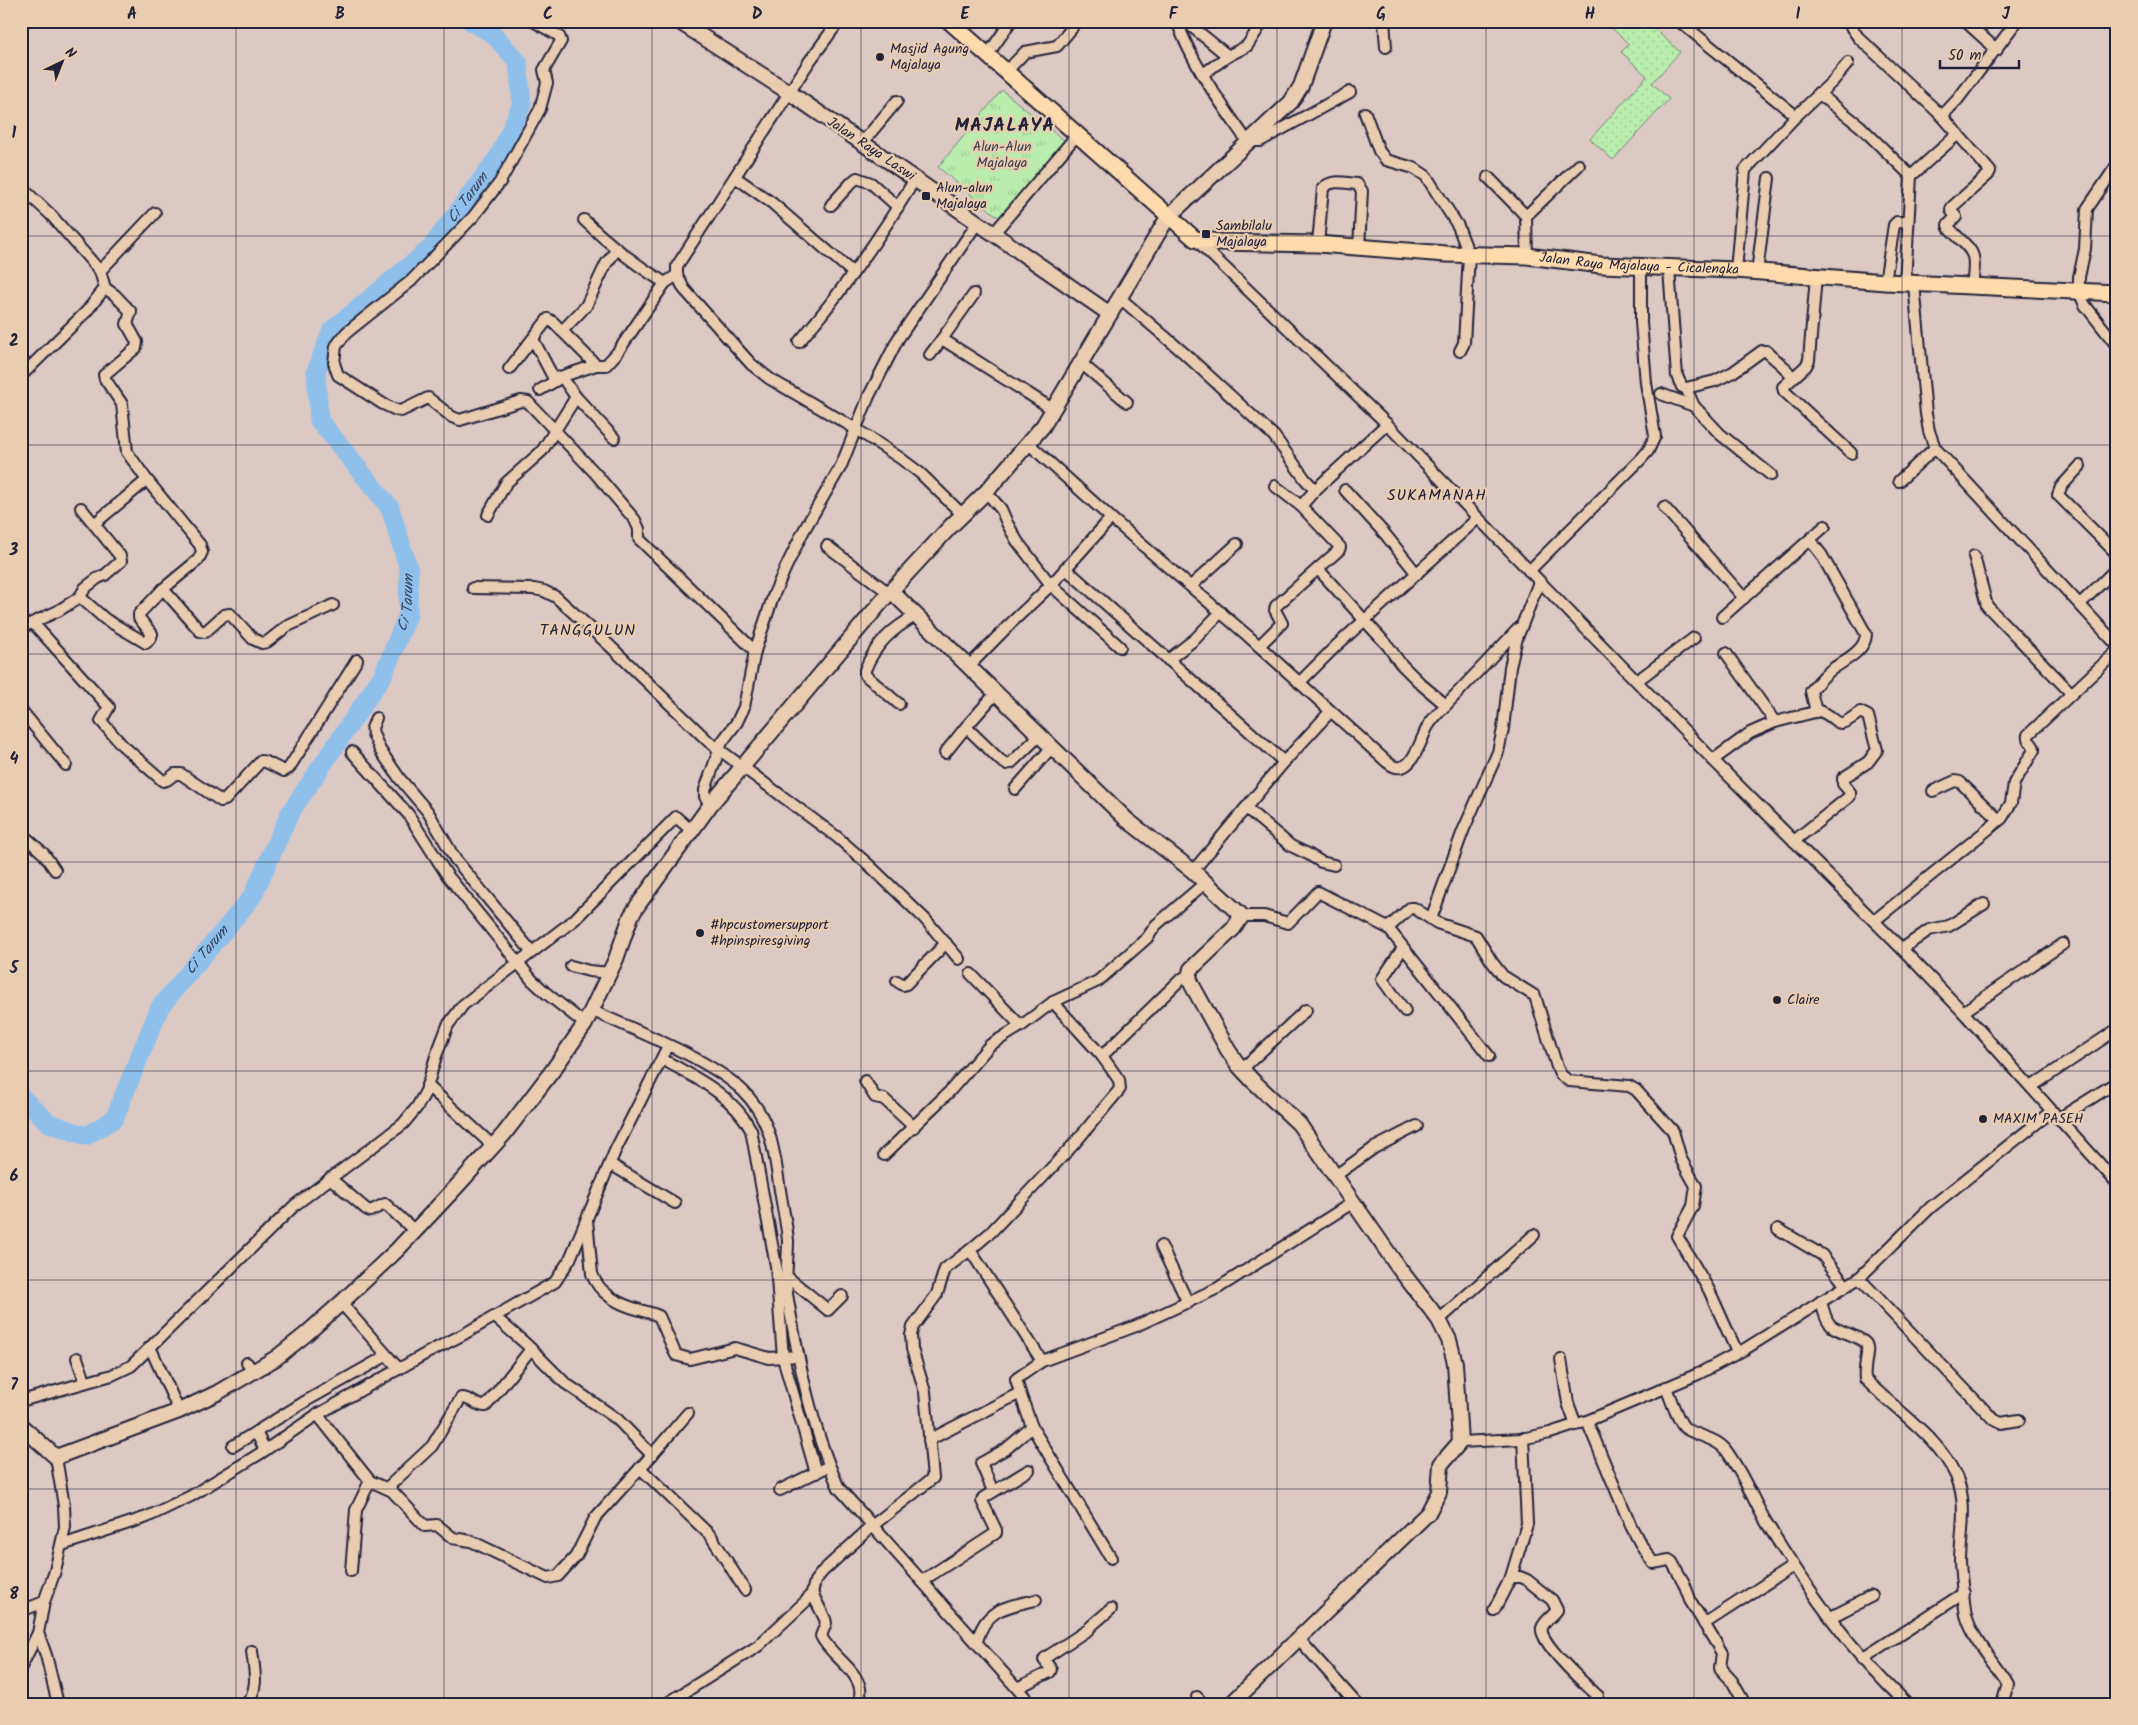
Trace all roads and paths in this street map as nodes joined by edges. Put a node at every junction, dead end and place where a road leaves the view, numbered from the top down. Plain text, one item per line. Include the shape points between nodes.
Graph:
1 (533, 21) edge
2 (678, 21) edge
3 (838, 21) edge
4 (948, 21) edge
5 (1011, 21) edge
6 (1177, 21) edge
7 (1185, 21) edge
8 (1262, 21) edge
9 (1324, 21) edge
10 (1384, 21) edge
11 (1679, 21) edge
12 (1847, 21) edge
13 (1965, 21) edge
14 (2017, 21) edge
15 (1072, 28) dead end
16 (1386, 47) dead end
17 (1997, 50) junction
18 (988, 56) junction
19 (1228, 56) junction
20 (1848, 63) dead end
21 (1005, 73) junction
22 (1203, 74) junction
23 (1350, 92) dead end
24 (790, 93) junction
25 (1818, 93) junction
26 (897, 101) dead end
27 (1365, 113) dead end
28 (1796, 116) junction
29 (1942, 116) junction
30 (1958, 134) junction
31 (1076, 136) junction
32 (1247, 141) junction
33 (862, 143) junction
34 (1579, 165) dead end
35 (2117, 165) edge
36 (1911, 176) junction
37 (735, 177) junction
38 (1488, 177) dead end
39 (1768, 178) dead end
40 (915, 179) junction
41 (21, 187) edge
42 (831, 205) dead end
43 (898, 207) junction
44 (155, 213) dead end
45 (1526, 216) junction
46 (1170, 219) junction
47 (584, 220) dead end
48 (978, 222) junction
49 (1908, 222) junction
50 (994, 233) junction
51 (1192, 238) junction
52 (1318, 244) junction
53 (1359, 248) junction
54 (617, 249) junction
55 (1466, 255) junction
56 (1527, 256) junction
57 (1641, 268) junction
58 (1669, 269) junction
59 (1736, 270) junction
60 (100, 271) junction
61 (852, 272) junction
62 (1757, 272) junction
63 (677, 275) junction
64 (1816, 276) junction
65 (1885, 282) junction
66 (665, 283) junction
67 (1910, 283) junction
68 (1972, 287) junction
69 (105, 288) junction
70 (2079, 292) junction
71 (974, 294) dead end
72 (2117, 294) edge
73 (1120, 298) junction
74 (1110, 314) junction
75 (562, 331) junction
76 (942, 339) junction
77 (533, 340) junction
78 (799, 342) dead end
79 (2117, 346) edge
80 (1460, 351) dead end
81 (930, 355) dead end
82 (596, 365) junction
83 (509, 369) dead end
84 (1089, 370) junction
85 (21, 376) edge
86 (560, 378) junction
87 (1793, 378) junction
88 (1682, 387) junction
89 (540, 390) dead end
90 (1665, 394) junction
91 (1648, 395) junction
92 (576, 398) junction
93 (1127, 402) dead end
94 (1689, 405) junction
95 (1054, 410) junction
96 (1387, 424) junction
97 (856, 429) junction
98 (555, 430) junction
99 (614, 438) dead end
100 (1033, 448) junction
101 (1935, 448) junction
102 (1851, 453) dead end
103 (2080, 466) dead end
104 (1771, 475) dead end
105 (147, 480) junction
106 (1899, 481) dead end
107 (1275, 486) dead end
108 (1315, 490) junction
109 (1345, 490) dead end
110 (988, 493) junction
111 (1301, 506) junction
112 (1664, 507) dead end
113 (81, 508) dead end
114 (962, 514) junction
115 (488, 515) dead end
116 (1111, 518) junction
117 (1477, 518) junction
118 (94, 524) junction
119 (1825, 526) dead end
120 (1810, 540) junction
121 (1237, 544) dead end
122 (827, 546) dead end
123 (2117, 554) edge
124 (1974, 556) dead end
125 (1065, 568) junction
126 (2117, 568) edge
127 (1318, 569) junction
128 (1529, 571) junction
129 (1417, 574) junction
130 (1539, 582) junction
131 (1050, 585) junction
132 (1191, 586) junction
133 (473, 588) dead end
134 (163, 590) junction
135 (890, 592) junction
136 (80, 597) junction
137 (1744, 598) junction
138 (2080, 604) junction
139 (333, 605) dead end
140 (912, 610) junction
141 (1221, 612) junction
142 (1722, 617) dead end
143 (1365, 619) junction
144 (33, 623) junction
145 (1520, 627) junction
146 (21, 628) edge
147 (1694, 638) dead end
148 (2117, 645) edge
149 (1260, 646) junction
150 (1120, 647) dead end
151 (755, 651) junction
152 (2117, 651) edge
153 (1726, 654) dead end
154 (356, 660) dead end
155 (1168, 660) junction
156 (969, 666) junction
157 (1638, 680) junction
158 (1299, 683) junction
159 (996, 693) junction
160 (2071, 693) junction
161 (899, 704) dead end
162 (1446, 705) junction
163 (21, 710) edge
164 (1330, 712) junction
165 (1816, 712) junction
166 (376, 718) dead end
167 (1776, 722) junction
168 (966, 727) junction
169 (1040, 735) junction
170 (1052, 747) junction
171 (719, 750) junction
172 (352, 752) dead end
173 (945, 753) dead end
174 (1713, 760) junction
175 (1284, 762) junction
176 (66, 765) dead end
177 (742, 766) junction
178 (1015, 789) dead end
179 (1933, 791) dead end
180 (711, 804) junction
181 (1246, 808) junction
182 (1999, 820) junction
183 (428, 827) junction
184 (691, 830) junction
185 (21, 833) edge
186 (1794, 840) junction
187 (1334, 865) dead end
188 (55, 870) dead end
189 (1193, 871) junction
190 (1206, 882) junction
191 (1984, 904) dead end
192 (1242, 916) junction
193 (1431, 919) junction
194 (1874, 922) junction
195 (1388, 928) junction
196 (946, 943) junction
197 (2063, 944) dead end
198 (1403, 948) junction
199 (1902, 949) junction
200 (532, 953) junction
201 (959, 959) dead end
202 (520, 962) junction
203 (571, 966) dead end
204 (610, 973) junction
205 (971, 974) dead end
206 (1189, 977) junction
207 (897, 981) dead end
208 (1053, 1002) junction
209 (1306, 1010) dead end
210 (1405, 1011) dead end
211 (1963, 1012) junction
212 (590, 1017) junction
213 (1021, 1026) junction
214 (2117, 1032) edge
215 (664, 1049) junction
216 (1102, 1056) junction
217 (1490, 1056) dead end
218 (1242, 1069) junction
219 (865, 1081) dead end
220 (2117, 1082) edge
221 (427, 1085) junction
222 (2031, 1087) junction
223 (736, 1096) junction
224 (2056, 1114) junction
225 (1417, 1126) dead end
226 (914, 1127) junction
227 (493, 1146) junction
228 (884, 1156) dead end
229 (610, 1164) junction
230 (1335, 1176) junction
231 (330, 1178) junction
232 (2117, 1184) edge
233 (675, 1203) dead end
234 (1352, 1203) junction
235 (587, 1219) junction
236 (1778, 1229) dead end
237 (415, 1231) junction
238 (1534, 1235) dead end
239 (779, 1240) junction
240 (1161, 1246) dead end
241 (970, 1250) junction
242 (786, 1276) junction
243 (1859, 1278) junction
244 (1846, 1286) junction
245 (842, 1296) dead end
246 (1821, 1301) junction
247 (341, 1303) junction
248 (1188, 1303) junction
249 (495, 1317) junction
250 (1439, 1320) junction
251 (531, 1349) junction
252 (151, 1350) junction
253 (1737, 1352) junction
254 (388, 1357) junction
255 (791, 1357) junction
256 (77, 1358) dead end
257 (1561, 1359) dead end
258 (1042, 1360) junction
259 (398, 1368) junction
260 (85, 1382) junction
261 (1666, 1387) junction
262 (1020, 1393) junction
263 (22, 1399) edge
264 (307, 1402) junction
265 (179, 1411) junction
266 (688, 1413) dead end
267 (315, 1414) junction
268 (2019, 1420) dead end
269 (1587, 1421) junction
270 (1576, 1424) junction
271 (21, 1426) edge
272 (1032, 1427) junction
273 (256, 1434) junction
274 (1522, 1439) junction
275 (929, 1440) junction
276 (1460, 1442) junction
277 (233, 1446) dead end
278 (264, 1448) junction
279 (652, 1455) junction
280 (56, 1457) junction
281 (640, 1468) junction
282 (823, 1469) junction
283 (1028, 1470) dead end
284 (370, 1481) junction
285 (388, 1488) junction
286 (780, 1490) dead end
287 (993, 1491) junction
288 (872, 1526) junction
289 (62, 1545) junction
290 (1111, 1558) dead end
291 (1793, 1566) junction
292 (351, 1571) dead end
293 (1512, 1577) junction
294 (922, 1581) junction
295 (744, 1590) dead end
296 (812, 1592) junction
297 (1964, 1593) junction
298 (1872, 1596) dead end
299 (1036, 1600) dead end
300 (44, 1602) junction
301 (1111, 1609) dead end
302 (1494, 1610) dead end
303 (21, 1611) edge
304 (1831, 1617) junction
305 (1704, 1624) junction
306 (38, 1634) junction
307 (1298, 1638) junction
308 (976, 1641) junction
309 (252, 1651) dead end
310 (1862, 1659) junction
311 (22, 1665) edge
312 (1016, 1688) junction
313 (1598, 1696) dead end
314 (58, 1704) edge
315 (246, 1704) edge
316 (666, 1704) edge
317 (859, 1704) edge
318 (1031, 1704) edge
319 (1231, 1704) edge
320 (1357, 1704) edge
321 (1745, 1704) edge
322 (1907, 1704) edge
323 (2002, 1704) edge

1 - 98 street via 562,41 545,67 547,83 540,109 500,182 473,217 411,281 341,338 336,346 334,363 342,378 396,410 428,398 452,418 460,420 525,400
2 - 24 main road, Jalan Raya Laswi
3 - 24 street
4 - 18 main road
5 - 18 street
6 - 22 street
7 - 19 street
8 - 19 street via 1247,46
9 - 32 main road via 1301,86 1291,102
10 - 16 street
11 - 28 street
12 - 29 street via 1858,37
13 - 17 street
14 - 17 street
15 - 21 street via 1057,46 1025,52
17 - 29 street
18 - 21 main road
19 - 22 street
20 - 25 street
21 - 31 main road
22 - 32 street
23 - 32 street via 1260,141
24 - 33 main road, Jalan Raya Laswi
24 - 37 street
25 - 28 street
25 - 36 street via 1860,126
26 - 33 street
27 - 55 street via 1379,151 1386,160 1414,168 1426,176 1458,226
28 - 59 street via 1745,170
29 - 30 street
30 - 36 street
30 - 68 street via 1990,171 1952,207 1956,217 1948,225 1974,253
31 - 46 main road
31 - 50 street
32 - 46 main road
33 - 40 main road, Jalan Raya Laswi
34 - 45 street
35 - 70 street via 2087,209
36 - 49 street
37 - 61 street via 772,203
37 - 63 street via 676,266
38 - 45 street
39 - 62 street
40 - 43 street
40 - 48 main road, Jalan Raya Laswi
41 - 60 street via 51,214
42 - 43 street via 852,182 862,179
43 - 61 street
44 - 60 street
45 - 56 street
46 - 51 main road
46 - 73 main road
47 - 54 street
48 - 50 main road, Jalan Raya Laswi
48 - 97 street via 898,339
49 - 65 street via 1894,225
49 - 67 street
50 - 74 main road, Jalan Raya Laswi
51 - 52 main road, Jalan Raya Majalaya - Cicalengka via 1237,243
51 - 96 street
52 - 53 main road, Jalan Raya Majalaya - Cicalengka
52 - 53 street via 1325,185 1334,182 1357,184 1361,188
53 - 55 main road, Jalan Raya Majalaya - Cicalengka
54 - 66 street
54 - 75 street via 586,306
55 - 56 main road, Jalan Raya Majalaya - Cicalengka
55 - 80 street via 1464,343
56 - 57 main road, Jalan Raya Majalaya - Cicalengka
57 - 58 main road, Jalan Raya Majalaya - Cicalengka
57 - 91 street via 1641,322
58 - 59 main road, Jalan Raya Majalaya - Cicalengka
58 - 88 street via 1677,376
59 - 62 main road, Jalan Raya Majalaya - Cicalengka
60 - 69 street
61 - 78 street
62 - 64 main road, Jalan Raya Majalaya - Cicalengka
63 - 66 street
63 - 97 street via 684,288 751,364 770,379
64 - 65 main road, Jalan Raya Majalaya - Cicalengka
64 - 87 street via 1809,360
65 - 67 main road, Jalan Raya Majalaya - Cicalengka
66 - 82 street via 610,363
67 - 68 main road, Jalan Raya Majalaya - Cicalengka
67 - 101 street via 1926,414
68 - 70 main road, Jalan Raya Majalaya - Cicalengka
69 - 85 street via 86,312
69 - 105 street via 131,312 127,324 137,342 136,348 104,375 122,404 127,452
70 - 72 main road, Jalan Raya Majalaya - Cicalengka
70 - 79 street via 2085,306
71 - 76 street
73 - 74 main road
73 - 108 street via 1274,436
74 - 84 main road
75 - 77 street via 548,319
75 - 82 street
76 - 81 street
76 - 95 street
77 - 83 street
77 - 86 street via 551,376
82 - 86 street
84 - 93 street
84 - 95 main road
86 - 89 street
86 - 92 street
87 - 88 street via 1764,350 1715,381
87 - 102 street via 1783,387 1784,391
88 - 90 street
88 - 94 street
90 - 91 street
90 - 94 street
91 - 128 street via 1655,436 1648,451
92 - 98 street
92 - 99 street
94 - 104 street
95 - 100 main road
96 - 108 street
96 - 117 street
97 - 114 street via 920,474
97 - 151 street via 841,466 786,567
98 - 115 street via 532,461 510,477
98 - 151 street via 635,520 640,539
100 - 110 main road
100 - 116 street
101 - 106 street
101 - 138 street
103 - 123 street via 2058,495
105 - 118 street
105 - 134 street via 202,550 198,560
107 - 111 street
108 - 111 street
109 - 129 street
110 - 114 main road
110 - 131 street via 1001,509 1017,541
111 - 127 street via 1340,547
112 - 137 street
113 - 118 street
114 - 135 main road
116 - 125 street
116 - 132 street
117 - 128 street
117 - 129 street
118 - 136 street via 121,561 85,588
119 - 120 street
120 - 137 street
120 - 165 street via 1866,634 1859,648 1811,690
121 - 132 street
122 - 135 street
124 - 160 street via 1987,606
125 - 131 street
125 - 155 street
126 - 138 street
127 - 143 street
127 - 149 street via 1276,606 1282,623
128 - 130 street
129 - 143 street
130 - 145 street
130 - 157 street
131 - 150 street
131 - 156 street
132 - 141 street
133 - 171 street via 534,589 556,597
134 - 136 street via 140,614 139,618 152,634 145,644 105,619
134 - 139 street via 200,631 205,632 224,614 230,614 253,639 262,643 286,627
135 - 140 main road
135 - 177 main road
136 - 144 street
137 - 142 street
138 - 148 street
140 - 156 main road
140 - 161 street via 883,640 865,670 865,675
141 - 149 street
141 - 155 street
143 - 158 street
143 - 162 street via 1400,662
144 - 146 street
144 - 154 street via 109,707 101,721 122,745 163,781 179,774 221,801 261,761 284,771 289,768
145 - 162 street
145 - 193 street via 1510,667 1498,752 1463,831
147 - 157 street
149 - 158 street
151 - 171 street via 744,708
152 - 160 street
153 - 167 street
155 - 175 street
156 - 159 main road
157 - 174 street
158 - 164 street
159 - 168 street
159 - 169 main road
160 - 182 street via 2028,735 2034,750 2014,783 2011,803
162 - 164 street via 1427,728 1412,758 1405,766 1396,769
163 - 176 street
164 - 175 street
165 - 167 street
165 - 186 street via 1822,711 1841,724 1860,712 1865,713 1870,720 1877,750 1868,762 1842,778 1850,796
166 - 183 street via 372,728 380,750
167 - 174 street via 1750,734
168 - 169 street via 1006,764
168 - 173 street
169 - 170 main road
170 - 178 street
170 - 189 main road via 1140,831
171 - 177 street
171 - 180 street via 704,794
172 - 183 street via 393,796
174 - 186 street
175 - 181 street
177 - 180 main road
177 - 196 street via 837,837
179 - 182 street via 1955,781 1960,782
180 - 184 main road
181 - 187 street via 1291,846 1321,862
181 - 189 street
182 - 194 street
183 - 200 street
183 - 202 street via 447,875
184 - 200 street via 676,817 574,920
184 - 204 main road via 631,916
185 - 188 street via 44,854
186 - 194 street
189 - 190 main road
190 - 192 main road
190 - 208 street via 1098,981
191 - 199 street via 1949,926 1929,930
192 - 195 street via 1264,916 1288,923 1318,892
192 - 206 main road via 1192,969
193 - 195 street via 1412,908
193 - 253 street via 1476,936 1503,976 1535,996 1557,1068 1563,1077 1573,1082 1624,1085 1636,1090 1673,1131 1680,1159 1693,1178 1695,1194 1692,1210 1677,1236 1709,1290
194 - 199 street
195 - 198 street
196 - 201 street
196 - 207 street via 906,984
197 - 211 street
198 - 210 street via 1382,979
198 - 217 street
199 - 211 street
200 - 202 street
202 - 212 street via 546,993
202 - 221 street via 463,1005 448,1025
203 - 204 street
204 - 212 main road
205 - 213 street
206 - 216 street via 1179,982
206 - 218 main road via 1228,1050
208 - 213 street
208 - 216 street
209 - 218 street
211 - 222 street
212 - 215 street
212 - 227 main road
213 - 226 street via 990,1045
214 - 222 street via 2092,1044
215 - 223 street via 712,1088
215 - 223 street via 704,1064
215 - 229 street
216 - 241 street via 1119,1080 1120,1089 1074,1144
218 - 230 main road via 1299,1124
219 - 226 street via 876,1096 884,1099
220 - 224 street
221 - 227 street
221 - 231 street via 417,1107 403,1124
222 - 224 street
223 - 239 street via 754,1138
223 - 239 street via 763,1120 773,1141
224 - 232 street
224 - 243 street via 1931,1207
225 - 230 street via 1374,1148
226 - 228 street
227 - 237 main road
229 - 233 street
229 - 235 street
230 - 234 main road
231 - 237 street via 366,1209 370,1211 385,1204
231 - 252 street via 295,1205
234 - 248 street via 1250,1269
234 - 250 main road
235 - 249 street via 559,1278
235 - 255 street via 595,1281 615,1301 659,1316 676,1355 690,1359 735,1348 769,1358
236 - 244 street via 1822,1255
237 - 247 main road
238 - 250 street
239 - 242 street
239 - 255 street via 776,1270
240 - 248 street
241 - 258 street
241 - 275 street via 946,1267 937,1294 911,1331 912,1349 925,1392
242 - 245 street via 828,1310
242 - 255 street
243 - 244 street
243 - 268 street via 1993,1418 1998,1422
244 - 246 street
246 - 253 street
246 - 297 street via 1829,1325 1866,1344 1866,1378 1925,1434 1956,1476 1964,1502 1960,1561
247 - 254 street
247 - 265 main road via 276,1358 250,1367 217,1393
248 - 258 street via 1136,1326
249 - 251 street
249 - 259 street
250 - 276 main road via 1455,1363
251 - 279 street via 565,1383 617,1419
251 - 285 street via 486,1406 461,1398 430,1448
252 - 260 street via 131,1366
252 - 265 street
253 - 261 street
254 - 259 street
254 - 264 street
255 - 282 street
255 - 282 street via 805,1388
256 - 260 street
257 - 270 street via 1568,1403
258 - 262 street via 1016,1379
259 - 267 street
260 - 263 street
261 - 269 street
261 - 291 street via 1685,1427 1725,1448 1742,1475 1752,1500
262 - 272 street
262 - 275 street
264 - 267 street
264 - 273 street
265 - 280 main road
266 - 279 street
267 - 278 street
267 - 284 street
269 - 270 street
269 - 305 street via 1640,1543 1653,1563 1672,1562
270 - 274 street
271 - 280 main road
272 - 287 street via 1006,1449 981,1464
272 - 290 street
273 - 277 street
273 - 278 street
274 - 276 street
274 - 293 street via 1527,1524
275 - 288 street via 933,1478
276 - 307 main road via 1441,1464 1439,1492 1428,1513
278 - 289 street via 191,1496 147,1517
279 - 281 street
280 - 289 street via 64,1511
281 - 285 street via 596,1518 576,1556 558,1576 552,1578 471,1541 454,1538 437,1526 425,1526
281 - 295 street via 711,1536
282 - 286 street
282 - 288 street
283 - 287 street
284 - 285 street
284 - 292 street via 356,1510
287 - 294 street via 982,1499 996,1533
288 - 294 street
288 - 296 street via 818,1576
289 - 300 street
291 - 304 street
291 - 305 street
293 - 302 street
293 - 313 street via 1524,1578 1552,1600 1557,1610 1543,1626 1542,1632 1552,1651
294 - 308 street
296 - 316 street via 758,1646
296 - 317 street via 826,1623 820,1636 859,1684
297 - 310 street
297 - 323 street via 1966,1615 2008,1684
298 - 304 street
299 - 308 street via 1015,1604 986,1619
300 - 303 street
300 - 306 street
301 - 312 street via 1089,1629 1044,1658 1050,1672
304 - 310 street
305 - 321 street via 1722,1653 1721,1669
306 - 311 street
306 - 314 street
307 - 319 main road
307 - 320 street
308 - 312 street
309 - 315 street via 256,1680
310 - 322 street
312 - 318 street

